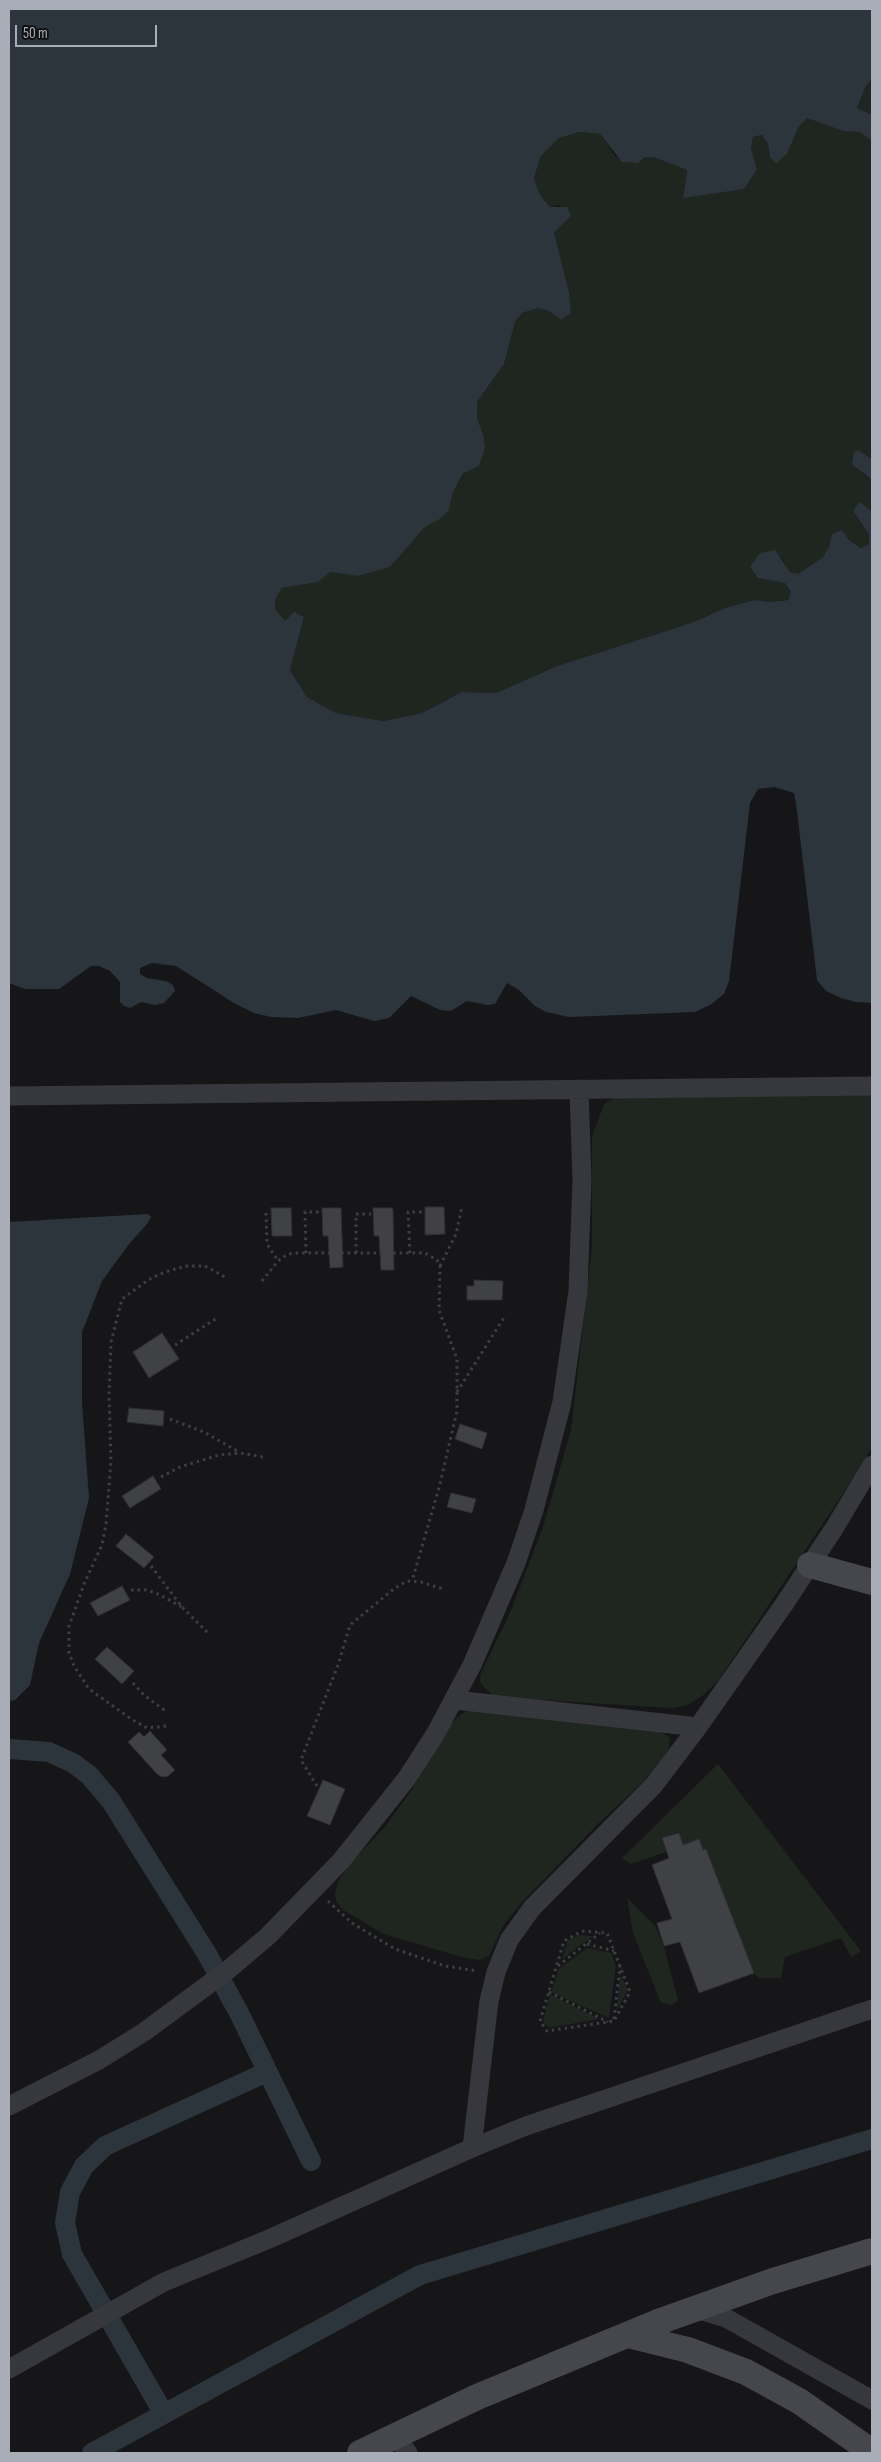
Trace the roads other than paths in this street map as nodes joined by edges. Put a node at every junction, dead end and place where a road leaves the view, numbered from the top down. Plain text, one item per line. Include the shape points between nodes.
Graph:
1 (872, 1086) edge
2 (578, 1089) junction
3 (9, 1096) edge
4 (872, 1465) edge
5 (810, 1564) junction
6 (872, 1582) edge
7 (455, 1700) junction
8 (698, 1727) junction
9 (872, 2009) edge
10 (9, 2106) edge
11 (472, 2148) junction
12 (872, 2251) edge
13 (696, 2309) junction
14 (628, 2335) junction
15 (9, 2370) edge
16 (872, 2400) edge
17 (402, 2445) edge
18 (872, 2452) edge
19 (360, 2453) edge

1 - 2 street
2 - 3 street
2 - 7 street via 582,1124 579,1273 562,1402 534,1510 516,1563
4 - 5 street
5 - 6 main road
5 - 8 street
7 - 8 street
7 - 10 street via 407,1778 375,1820 316,1888 240,1960 144,2032 100,2060
8 - 11 street via 654,1784 532,1908 509,1940 489,2001
9 - 11 street via 526,2126
11 - 15 street via 164,2282
12 - 13 main road
13 - 14 main road
13 - 16 street via 726,2318
14 - 17 main road via 478,2397
14 - 18 main road via 688,2350 746,2372 773,2386
17 - 19 main road

